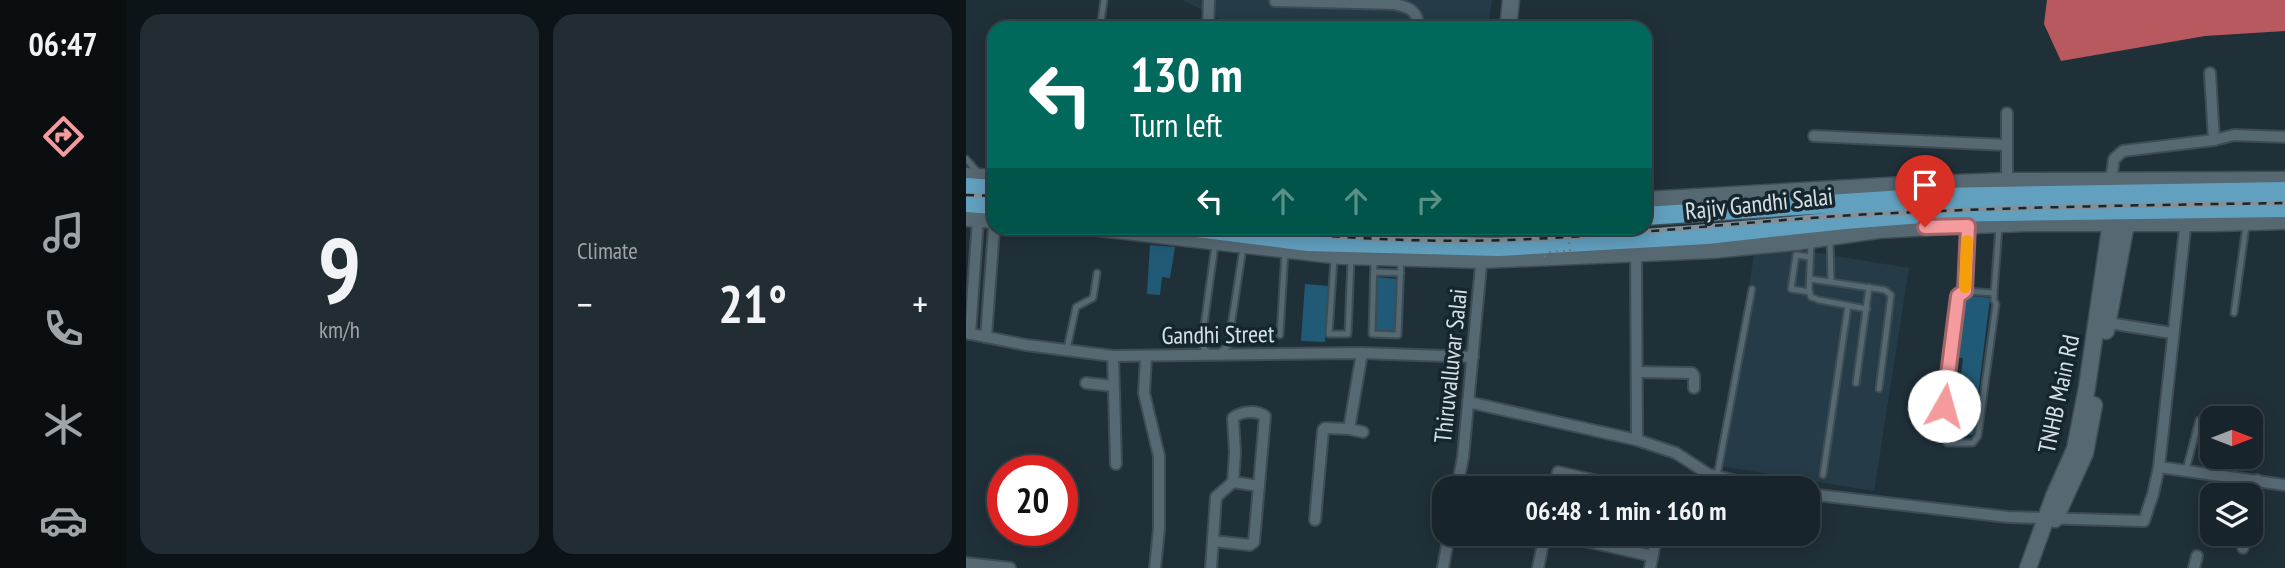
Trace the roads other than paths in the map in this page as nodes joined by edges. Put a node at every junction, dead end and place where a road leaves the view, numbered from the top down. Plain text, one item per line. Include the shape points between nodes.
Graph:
1 (1104, 0) edge
2 (1209, 0) edge
3 (1511, 0) edge
4 (1522, 0) edge
5 (1275, 1) edge
6 (1303, 1) edge
7 (1354, 2) edge
8 (1101, 21) edge
9 (1208, 21) edge
10 (1419, 21) edge
11 (1509, 21) edge
12 (1520, 21) edge
13 (2210, 73) dead end
14 (2007, 113) dead end
15 (1814, 136) dead end
16 (2285, 137) edge
17 (2214, 140) junction
18 (2006, 145) junction
19 (966, 159) edge
20 (966, 176) edge
21 (987, 178) edge
22 (987, 180) edge
23 (2285, 180) edge
24 (2007, 181) junction
25 (2111, 181) junction
26 (987, 182) edge
27 (966, 187) edge
28 (2285, 191) edge
29 (1652, 200) edge
30 (966, 203) edge
31 (987, 204) edge
32 (1891, 208) junction
33 (2285, 208) edge
34 (1652, 216) edge
35 (2186, 216) junction
36 (979, 219) edge
37 (2285, 221) edge
38 (2118, 223) junction
39 (2246, 223) junction
40 (1999, 224) junction
41 (1968, 226) junction
42 (1811, 231) junction
43 (993, 235) edge
44 (1158, 235) edge
45 (1252, 235) edge
46 (1830, 237) junction
47 (1215, 242) junction
48 (1243, 245) junction
49 (1636, 246) junction
50 (1285, 251) junction
51 (1482, 254) junction
52 (1334, 255) junction
53 (1351, 256) junction
54 (1810, 257) junction
55 (1374, 264) junction
56 (1401, 265) junction
57 (1097, 273) dead end
58 (1810, 279) junction
59 (1831, 281) junction
60 (1869, 287) junction
61 (1752, 289) dead end
62 (1965, 291) junction
63 (1810, 292) junction
64 (1994, 293) junction
65 (1848, 306) junction
66 (1867, 309) junction
67 (2234, 313) dead end
68 (2102, 322) junction
69 (2172, 333) junction
70 (968, 334) edge
71 (1280, 335) dead end
72 (986, 337) junction
73 (1067, 350) junction
74 (1362, 353) junction
75 (1113, 356) junction
76 (1146, 357) junction
77 (1473, 357) junction
78 (1637, 372) junction
79 (1086, 383) dead end
80 (1856, 383) dead end
81 (1113, 386) junction
82 (1694, 388) dead end
83 (1879, 389) dead end
84 (1468, 402) junction
85 (2199, 420) dead end
86 (1349, 429) junction
87 (1363, 432) dead end
88 (1637, 440) junction
89 (1116, 464) dead end
90 (2159, 467) junction
91 (2186, 470) junction
92 (1823, 475) dead end
93 (1459, 476) edge
94 (1557, 476) edge
95 (1576, 476) edge
96 (1714, 476) edge
97 (1717, 476) edge
98 (2257, 480) junction
99 (1233, 482) junction
100 (2256, 483) edge
101 (2285, 485) edge
102 (1259, 486) junction
103 (1820, 495) edge
104 (2050, 518) junction
105 (1315, 520) dead end
106 (1213, 541) junction
107 (1447, 546) edge
108 (1543, 546) edge
109 (1607, 546) edge
110 (1654, 546) edge
111 (1652, 556) junction
112 (2197, 556) dead end
113 (966, 563) edge
114 (1010, 568) edge
115 (1155, 568) edge
116 (1211, 568) edge
117 (1443, 568) edge
118 (1538, 568) edge
119 (1650, 568) edge
120 (2028, 568) edge
121 (2039, 568) edge
122 (2194, 568) edge

1 - 8 lane
2 - 9 street
3 - 11 street
4 - 12 street
5 - 6 street
6 - 7 street
7 - 10 street via 1408,7
13 - 17 street
14 - 18 street
15 - 18 street
16 - 17 street via 2234,135
17 - 25 street via 2119,153
18 - 24 street
19 - 21 lane
20 - 22 street
23 - 25 street
24 - 25 street
24 - 29 street
26 - 27 main road
28 - 32 main road, Rajiv Gandhi Salai via 1934,197
30 - 31 main road
32 - 34 main road, Rajiv Gandhi Salai
32 - 35 main road, Rajiv Gandhi Salai via 1935,213
32 - 42 main road, Rajiv Gandhi Salai
33 - 35 main road, Rajiv Gandhi Salai
35 - 38 street
35 - 39 street
35 - 69 street
36 - 70 street
37 - 39 street
38 - 40 street
38 - 68 street, TNHB Main Rd
39 - 67 lane
40 - 41 street
40 - 64 lane
41 - 46 street
41 - 62 lane
42 - 46 street
42 - 49 main road, Rajiv Gandhi Salai via 1707,235
42 - 54 lane
43 - 72 street
44 - 47 street
45 - 51 main road, Rajiv Gandhi Salai
46 - 59 lane
47 - 48 street
47 - 48 lane via 1202,340 1210,353 1228,346
48 - 50 street
49 - 51 main road, Rajiv Gandhi Salai
49 - 51 street via 1545,257
49 - 78 street
50 - 52 street
50 - 71 lane
51 - 56 street
51 - 77 street, Thiruvalluvar Salai
52 - 53 street
52 - 53 lane via 1329,334 1348,334
53 - 55 street
54 - 58 lane
54 - 63 lane via 1796,255 1791,289
55 - 56 street
55 - 56 lane via 1372,334 1398,335
57 - 73 lane via 1093,298 1076,307
58 - 59 lane
58 - 63 lane
59 - 60 lane
60 - 66 lane
60 - 83 lane via 1891,295
61 - 97 lane
62 - 64 lane
62 - 64 lane via 1958,296 1941,434 1947,443 1973,443 1978,436
63 - 65 lane via 1814,299
65 - 66 lane
65 - 92 lane
66 - 80 lane
68 - 69 street
68 - 104 street, TNHB Main Rd via 2075,449
69 - 90 street
70 - 72 street, Gandhi Street
72 - 73 street, Gandhi Street
73 - 75 street, Gandhi Street
74 - 76 street, Gandhi Street
74 - 77 street, Gandhi Street
74 - 86 street
75 - 76 street, Gandhi Street
75 - 81 street
76 - 115 street via 1144,393 1159,456
77 - 84 street, Thiruvalluvar Salai
78 - 82 street via 1692,373
78 - 88 street
79 - 81 street
81 - 89 street
84 - 88 street
84 - 93 street, Thiruvalluvar Salai
85 - 91 lane
86 - 87 street
86 - 105 street via 1323,430
88 - 96 street via 1676,453
90 - 91 street
90 - 104 street via 2144,521
91 - 98 street
94 - 95 street via 1558,472
98 - 100 street
98 - 101 street
99 - 102 street
99 - 102 street via 1233,418 1260,413 1265,416
99 - 106 street via 1216,497
102 - 106 street via 1254,542
103 - 104 street
104 - 120 street, TNHB Main Rd
104 - 121 street, TNHB Main Rd
106 - 116 street
107 - 117 street
108 - 118 street
109 - 111 street
110 - 111 street
111 - 119 street
112 - 122 street
113 - 114 street

